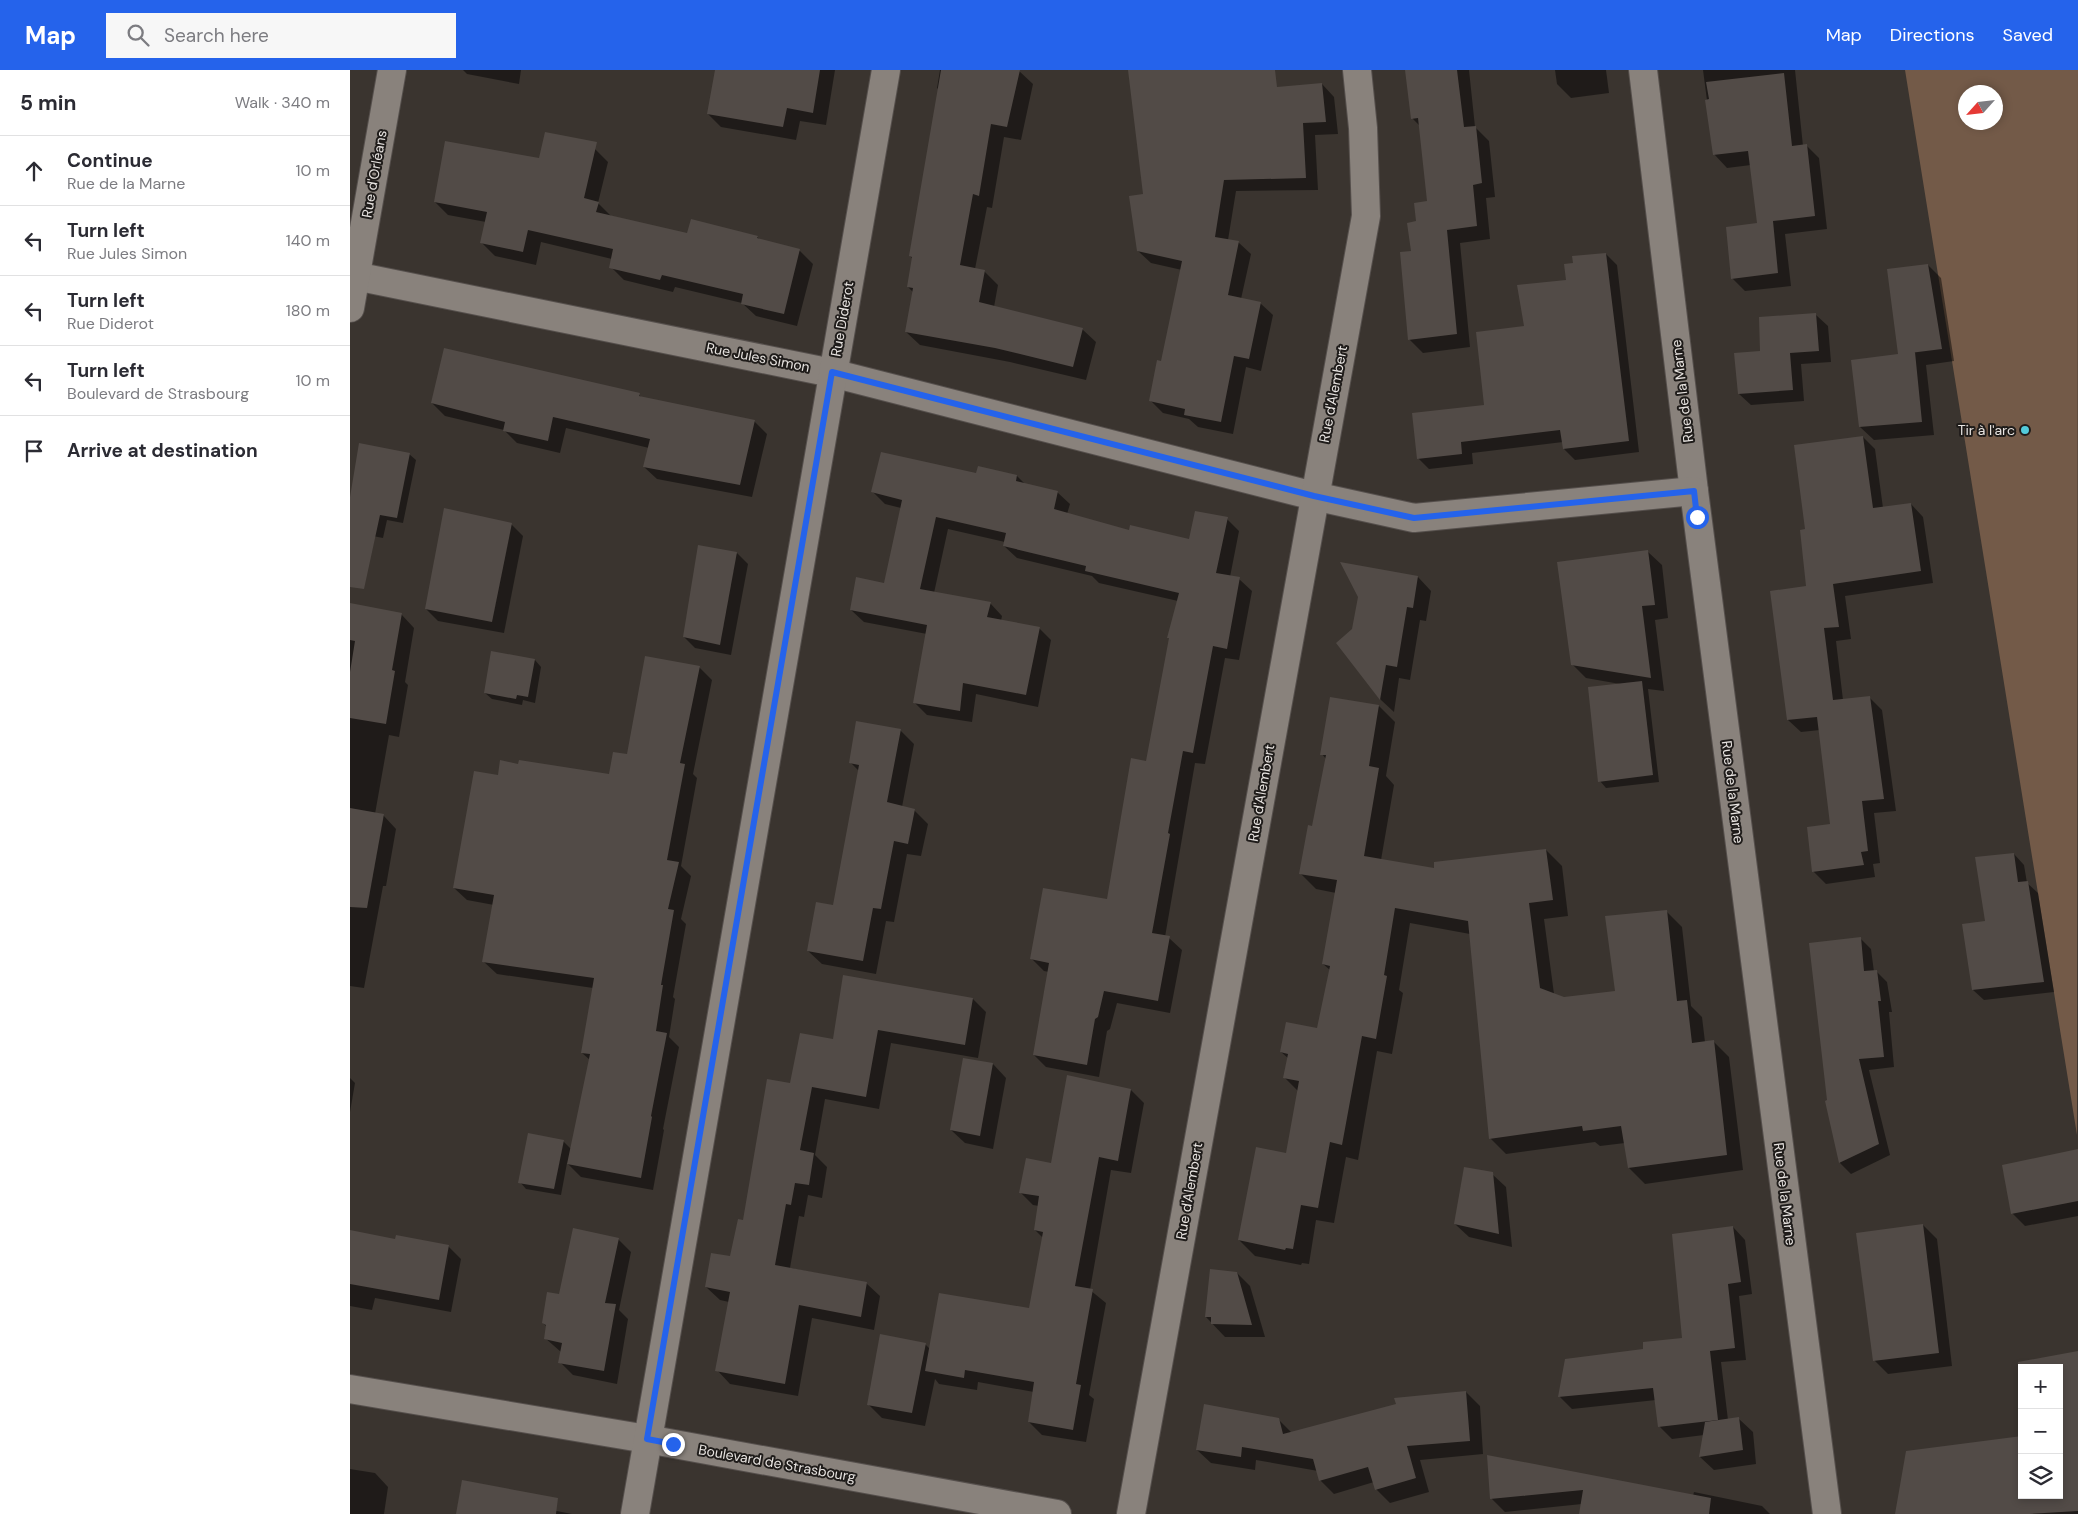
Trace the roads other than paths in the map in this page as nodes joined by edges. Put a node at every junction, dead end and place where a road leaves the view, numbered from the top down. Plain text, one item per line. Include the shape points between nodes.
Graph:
1 (392, 70) edge
2 (886, 70) edge
3 (1357, 70) edge
4 (1643, 70) edge
5 (353, 275) edge
6 (350, 308) edge
7 (832, 372) junction
8 (1694, 491) junction
9 (1314, 496) junction
10 (350, 1389) edge
11 (647, 1439) junction
12 (635, 1514) edge
13 (1057, 1514) edge
14 (1131, 1514) edge
15 (1827, 1514) edge

1 - 5 street, Rue d'Orléans
2 - 7 street, Rue Diderot
3 - 9 street, Rue d'Alembert via 1366,216
4 - 8 street, Rue de la Marne
5 - 6 street, Rue d'Orléans
5 - 7 street, Rue Jules Simon
7 - 9 street, Rue Jules Simon
7 - 11 street, Rue Diderot
8 - 9 street, Rue Jules Simon via 1414,518
8 - 15 street, Rue de la Marne
9 - 14 street, Rue d'Alembert
10 - 11 street, Boulevard de Strasbourg
11 - 12 street, Rue Diderot
11 - 13 street, Boulevard de Strasbourg

